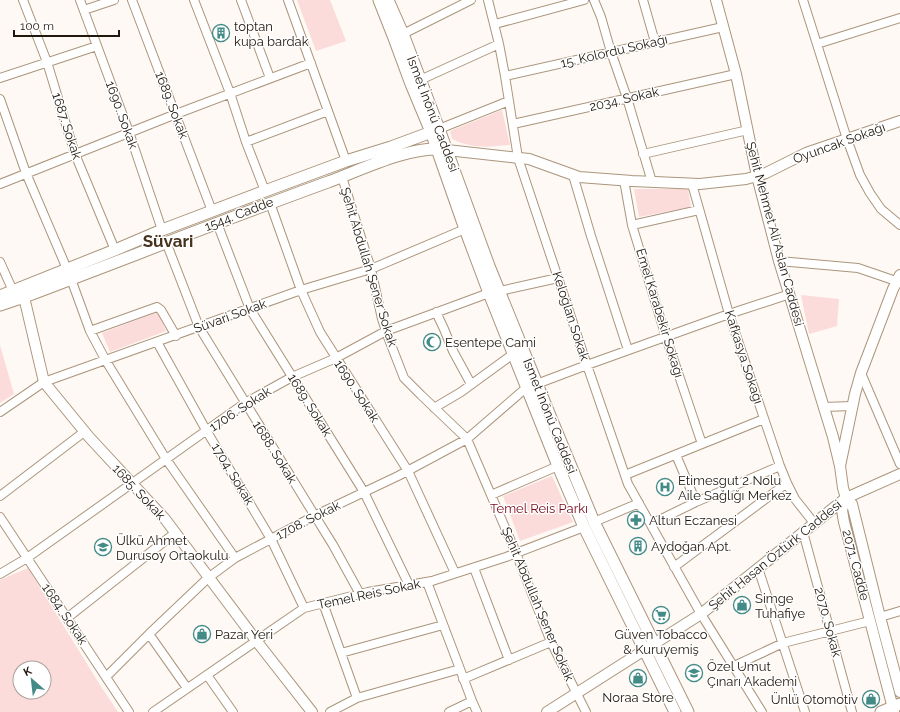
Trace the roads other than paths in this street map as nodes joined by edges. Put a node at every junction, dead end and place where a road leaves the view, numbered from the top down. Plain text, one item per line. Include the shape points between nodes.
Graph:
1 (23, 0) edge
2 (80, 0) edge
3 (114, 0) edge
4 (132, 0) edge
5 (194, 0) edge
6 (241, 0) edge
7 (288, 0) edge
8 (374, 0) edge
9 (379, 0) edge
10 (388, 0) edge
11 (471, 0) edge
12 (488, 0) edge
13 (584, 0) edge
14 (594, 0) edge
15 (643, 0) edge
16 (716, 0) edge
17 (803, 0) edge
18 (84, 10) junction
19 (900, 18) edge
20 (494, 24) junction
21 (723, 27) junction
22 (390, 28) junction
23 (403, 34) junction
24 (655, 42) junction
25 (499, 44) junction
26 (817, 44) junction
27 (97, 46) junction
28 (611, 52) junction
29 (46, 62) junction
30 (311, 63) junction
31 (736, 74) junction
32 (505, 76) junction
33 (0, 78) edge
34 (270, 78) junction
35 (420, 80) junction
36 (230, 93) junction
37 (627, 98) junction
38 (0, 99) edge
39 (509, 101) junction
40 (328, 111) junction
41 (176, 114) junction
42 (900, 122) edge
43 (512, 124) junction
44 (748, 130) junction
45 (435, 131) junction
46 (129, 132) junction
47 (847, 139) junction
48 (246, 142) junction
49 (442, 149) junction
50 (75, 154) junction
51 (643, 154) junction
52 (518, 158) junction
53 (346, 162) junction
54 (26, 173) junction
55 (574, 175) junction
56 (757, 176) junction
57 (342, 177) junction
58 (624, 180) junction
59 (652, 182) junction
60 (0, 184) edge
61 (692, 184) junction
62 (265, 191) junction
63 (270, 203) junction
64 (699, 210) junction
65 (212, 211) junction
66 (217, 223) junction
67 (632, 225) junction
68 (900, 225) edge
69 (465, 229) junction
70 (162, 230) junction
71 (166, 242) junction
72 (115, 250) junction
73 (779, 261) junction
74 (0, 262) edge
75 (371, 269) junction
76 (69, 274) junction
77 (558, 278) junction
78 (899, 280) edge
79 (301, 290) junction
80 (13, 291) junction
81 (495, 292) junction
82 (790, 294) junction
83 (0, 296) edge
84 (24, 297) junction
85 (0, 305) edge
86 (250, 308) junction
87 (436, 312) junction
88 (730, 314) junction
89 (199, 327) junction
90 (90, 330) junction
91 (386, 332) junction
92 (176, 336) junction
93 (666, 337) junction
94 (157, 342) junction
95 (628, 350) junction
96 (513, 354) junction
97 (336, 358) junction
98 (106, 360) junction
99 (587, 365) junction
100 (861, 373) junction
101 (292, 377) junction
102 (44, 382) junction
103 (471, 384) junction
104 (531, 386) junction
105 (245, 403) junction
106 (853, 406) junction
107 (823, 407) junction
108 (434, 408) junction
109 (0, 412) edge
110 (764, 419) junction
111 (206, 430) junction
112 (84, 432) junction
113 (467, 439) junction
114 (702, 444) junction
115 (676, 455) junction
116 (166, 459) junction
117 (900, 464) edge
118 (558, 466) junction
119 (780, 466) junction
120 (840, 466) junction
121 (408, 471) junction
122 (900, 474) edge
123 (625, 475) junction
124 (787, 483) junction
125 (132, 484) junction
126 (364, 492) junction
127 (491, 495) junction
128 (0, 496) edge
129 (846, 498) junction
130 (696, 502) junction
131 (639, 503) junction
132 (315, 516) junction
133 (0, 517) edge
134 (814, 523) junction
135 (589, 524) junction
136 (651, 524) junction
137 (803, 532) junction
138 (175, 533) junction
139 (271, 539) junction
140 (516, 553) junction
141 (27, 558) junction
142 (235, 558) junction
143 (674, 567) junction
144 (474, 568) junction
145 (758, 568) junction
146 (455, 573) junction
147 (0, 574) edge
148 (208, 578) junction
149 (427, 582) junction
150 (409, 585) junction
151 (360, 594) junction
152 (323, 603) junction
153 (304, 608) junction
154 (900, 611) edge
155 (701, 614) junction
156 (67, 618) junction
157 (875, 619) junction
158 (443, 625) junction
159 (830, 631) junction
160 (149, 634) junction
161 (256, 641) junction
162 (551, 642) junction
163 (783, 643) junction
164 (649, 647) junction
165 (342, 653) junction
166 (509, 660) junction
167 (734, 666) junction
168 (460, 669) junction
169 (207, 675) junction
170 (106, 677) junction
171 (463, 679) junction
172 (187, 688) junction
173 (900, 692) edge
174 (577, 693) junction
175 (357, 698) junction
176 (472, 701) junction
177 (896, 707) edge
178 (308, 711) edge
179 (129, 712) edge
180 (154, 712) edge
181 (233, 712) edge
182 (330, 712) edge
183 (448, 712) edge
184 (477, 712) edge
185 (547, 712) edge
186 (586, 712) edge
187 (675, 712) edge
188 (688, 712) edge
189 (762, 712) edge
190 (806, 712) edge
191 (852, 712) edge
192 (881, 712) edge

1 - 29 street, 1687. Sokak
2 - 18 street, 1690. Sokak
3 - 18 street
4 - 41 street, 1689. Sokak
5 - 36 street
6 - 34 street
7 - 30 street
8 - 22 main road, İsmet İnönü Caddesi
9 - 22 main road, İsmet İnönü Caddesi
10 - 23 main road, İsmet İnönü Caddesi
11 - 23 street
12 - 20 street, Keloğlan Sokak
13 - 20 street
14 - 28 street
15 - 24 street
16 - 21 street, Şehit Mehmet Ali Aslan Caddesi
17 - 26 street
18 - 27 street, 1690. Sokak
19 - 26 street
20 - 25 street, Keloğlan Sokak
21 - 24 street, 15. Kolordu Sokağı
21 - 31 street, Şehit Mehmet Ali Aslan Caddesi
22 - 45 main road, İsmet İnönü Caddesi via 411,84
23 - 35 main road, İsmet İnönü Caddesi
24 - 28 street, 15. Kolordu Sokağı
25 - 32 street, Keloğlan Sokak
25 - 35 street
26 - 47 street
27 - 29 street
27 - 46 street, 1690. Sokak
28 - 32 street, 15. Kolordu Sokağı
28 - 37 street
29 - 33 street
29 - 50 street, 1687. Sokak
30 - 34 street
30 - 40 street
31 - 37 street, 2034. Sokak
31 - 44 street, Şehit Mehmet Ali Aslan Caddesi
32 - 39 street, Keloğlan Sokak
34 - 36 street
35 - 45 main road, İsmet İnönü Caddesi
36 - 41 street
36 - 48 street
37 - 43 street, 2034. Sokak
37 - 51 street
38 - 54 street
39 - 43 street, Keloğlan Sokak
39 - 45 street
40 - 48 street
40 - 53 street
41 - 46 street
41 - 65 street, 1689. Sokak
42 - 47 street, Oyuncak Sokağı
43 - 52 street, Keloğlan Sokak
44 - 51 street
44 - 56 street, Şehit Mehmet Ali Aslan Caddesi
45 - 49 main road
45 - 53 main road, 1544. Cadde
46 - 50 street
46 - 70 street, 1690. Sokak
47 - 56 street, Oyuncak Sokağı via 806,153
47 - 68 street via 858,171 870,194 881,209
48 - 62 street
49 - 52 street, Oyuncak Sokağı
49 - 57 main road, 1544. Cadde via 393,157
49 - 69 main road, İsmet İnönü Caddesi
49 - 81 main road, İsmet İnönü Caddesi via 489,266
50 - 54 street
50 - 72 street, 1687. Sokak
51 - 59 street
52 - 55 street, Oyuncak Sokağı via 529,159
52 - 77 street, Keloğlan Sokak
53 - 62 main road, 1544. Cadde
54 - 60 street
54 - 76 street
55 - 58 street, Oyuncak Sokağı
55 - 95 street
56 - 61 street, Oyuncak Sokağı
56 - 73 street, Şehit Mehmet Ali Aslan Caddesi
57 - 63 main road, 1544. Cadde
57 - 75 street, Şehit Abdullah Şener Sokak
58 - 59 street, Oyuncak Sokağı
58 - 67 street, Emel Karabekir Sokağı
59 - 61 street, Oyuncak Sokağı
61 - 64 street, Kafkasya Sokağı
62 - 65 main road, 1544. Cadde
63 - 66 main road, 1544. Cadde
63 - 79 street, 1690. Sokak
64 - 67 street
64 - 88 street, Kafkasya Sokağı
65 - 70 main road, 1544. Cadde
66 - 71 main road, 1544. Cadde
66 - 86 street, 1689. Sokak
67 - 93 street, Emel Karabekir Sokağı
69 - 75 street, Süvari Sokak
69 - 81 main road, İsmet İnönü Caddesi
70 - 72 main road, 1544. Cadde
71 - 76 main road, 1544. Cadde
71 - 89 street, 1688. Sokak
72 - 76 main road, 1544. Cadde
73 - 78 street via 858,268
73 - 82 street, Şehit Mehmet Ali Aslan Caddesi
74 - 80 street
75 - 79 street, Süvari Sokak
75 - 91 street, Şehit Abdullah Şener Sokak
76 - 80 main road, 1544. Cadde
76 - 84 main road, 1544. Cadde
76 - 90 street
77 - 81 street, 1706. Sokak
77 - 99 street, Keloğlan Sokak
78 - 100 street, Şehit Hasan Öztürk Caddesi
79 - 86 street, Süvari Sokak
79 - 97 street, 1690. Sokak via 320,332
80 - 83 main road, 1544. Cadde
81 - 87 street, 1706. Sokak
81 - 96 main road, İsmet İnönü Caddesi
81 - 104 main road, İsmet İnönü Caddesi
82 - 88 street
82 - 107 street, Şehit Mehmet Ali Aslan Caddesi
84 - 85 main road, 1544. Cadde
84 - 102 street, 1685. Sokak
86 - 89 street, Süvari Sokak
86 - 101 street, 1689. Sokak
87 - 91 street, 1706. Sokak
87 - 103 street via 452,351
88 - 93 street
88 - 110 street, Kafkasya Sokağı
89 - 92 street, Süvari Sokak
89 - 105 street, 1688. Sokak
90 - 92 street via 157,307
90 - 98 street
91 - 97 street, 1706. Sokak
91 - 108 street, Şehit Abdullah Şener Sokak via 404,378
92 - 94 street, Süvari Sokak
93 - 95 street
93 - 114 street, Emel Karabekir Sokağı
94 - 98 street, Süvari Sokak
94 - 111 street, 1704. Sokak
95 - 99 street
96 - 103 street
96 - 104 main road, İsmet İnönü Caddesi
97 - 101 street, 1706. Sokak
97 - 121 street, 1690. Sokak
98 - 102 street, Süvari Sokak
98 - 116 street
99 - 104 street
99 - 123 street, Keloğlan Sokak
100 - 106 street, Şehit Hasan Öztürk Caddesi
100 - 117 street
101 - 105 street, 1706. Sokak
101 - 126 street, 1689. Sokak
102 - 109 street, Süvari Sokak
102 - 112 street, 1685. Sokak
103 - 108 street
104 - 113 street, 1708. Sokak
104 - 118 main road, İsmet İnönü Caddesi
104 - 135 main road, İsmet İnönü Caddesi
105 - 111 street, 1706. Sokak
105 - 132 street, 1688. Sokak
106 - 107 street
106 - 120 street, Şehit Hasan Öztürk Caddesi
107 - 120 street, Şehit Mehmet Ali Aslan Caddesi
108 - 113 street, Şehit Abdullah Şener Sokak
110 - 114 street
110 - 119 street, Kafkasya Sokağı
111 - 116 street, 1706. Sokak
111 - 139 street, 1704. Sokak
112 - 125 street, 1685. Sokak
112 - 128 street
113 - 121 street, 1708. Sokak
113 - 127 street, Şehit Abdullah Şener Sokak
114 - 115 street
115 - 123 street
115 - 130 street
116 - 125 street, 1706. Sokak
116 - 142 street
118 - 127 street
118 - 135 main road, İsmet İnönü Caddesi
119 - 124 street, Kafkasya Sokağı
119 - 130 street
120 - 129 street, Şehit Hasan Öztürk Caddesi
121 - 126 street, 1708. Sokak
121 - 146 street, 1690. Sokak
122 - 129 street
123 - 131 street, Keloğlan Sokak
124 - 134 street, Kafkasya Sokağı via 795,499
124 - 143 street
125 - 138 street, 1685. Sokak
125 - 141 street, 1706. Sokak
126 - 132 street, 1708. Sokak
126 - 150 street, 1689. Sokak
127 - 140 street, Şehit Abdullah Şener Sokak
129 - 134 street, Şehit Hasan Öztürk Caddesi
129 - 157 street, 2071. Cadde via 852,504
130 - 136 street
131 - 135 street, Temel Reis Sokak
131 - 136 street, Keloğlan Sokak
132 - 139 street, 1708. Sokak
132 - 151 street, 1688. Sokak
133 - 141 street, 1684. Sokak
134 - 137 street, Şehit Hasan Öztürk Caddesi
135 - 140 street, Temel Reis Sokak
135 - 164 main road, İsmet İnönü Caddesi
136 - 143 street, Keloğlan Sokak
137 - 145 street, Şehit Hasan Öztürk Caddesi
137 - 159 street, 2070. Sokak
138 - 148 street, 1685. Sokak
138 - 156 street
139 - 142 street, 1708. Sokak
139 - 153 street, 1704. Sokak
140 - 144 street, Temel Reis Sokak
140 - 162 street, Şehit Abdullah Şener Sokak
141 - 147 street, 1706. Sokak
141 - 156 street, 1684. Sokak
142 - 148 street, 1708. Sokak
143 - 155 street, Keloğlan Sokak
144 - 146 street, Temel Reis Sokak
144 - 166 street
145 - 155 street, Şehit Hasan Öztürk Caddesi
145 - 163 street
146 - 149 street, Temel Reis Sokak
148 - 160 street, 1708. Sokak
148 - 161 street, 1685. Sokak
149 - 150 street, Temel Reis Sokak
149 - 158 street
150 - 151 street, Temel Reis Sokak
151 - 152 street, Temel Reis Sokak
152 - 153 street, Temel Reis Sokak
152 - 165 street
153 - 161 street, Temel Reis Sokak
154 - 157 street
155 - 164 street, Şehit Hasan Öztürk Caddesi
155 - 167 street, Keloğlan Sokak
156 - 170 street, 1684. Sokak
157 - 159 street
157 - 173 street, 2071. Cadde
157 - 177 street, 2071. Cadde
158 - 165 street
158 - 168 street
159 - 163 street
159 - 191 street, 2070. Sokak
160 - 170 street, 1708. Sokak
160 - 172 street
161 - 169 street, Temel Reis Sokak
161 - 178 street, 1685. Sokak
162 - 166 street
162 - 174 street, Şehit Abdullah Şener Sokak
163 - 167 street
163 - 190 street
164 - 174 street, Şehit Hasan Öztürk Caddesi
164 - 187 main road, İsmet İnönü Caddesi
164 - 188 main road, İsmet İnönü Caddesi
165 - 175 street
166 - 171 street
167 - 189 street, Keloğlan Sokak
168 - 171 street
168 - 175 street
169 - 172 street, Temel Reis Sokak
169 - 181 street
170 - 179 street, 1684. Sokak
171 - 176 street
172 - 180 street, Temel Reis Sokak
174 - 185 street, Şehit Hasan Öztürk Caddesi
174 - 186 street, Şehit Abdullah Şener Sokak
175 - 182 street
176 - 183 street
176 - 184 street
177 - 192 main road

